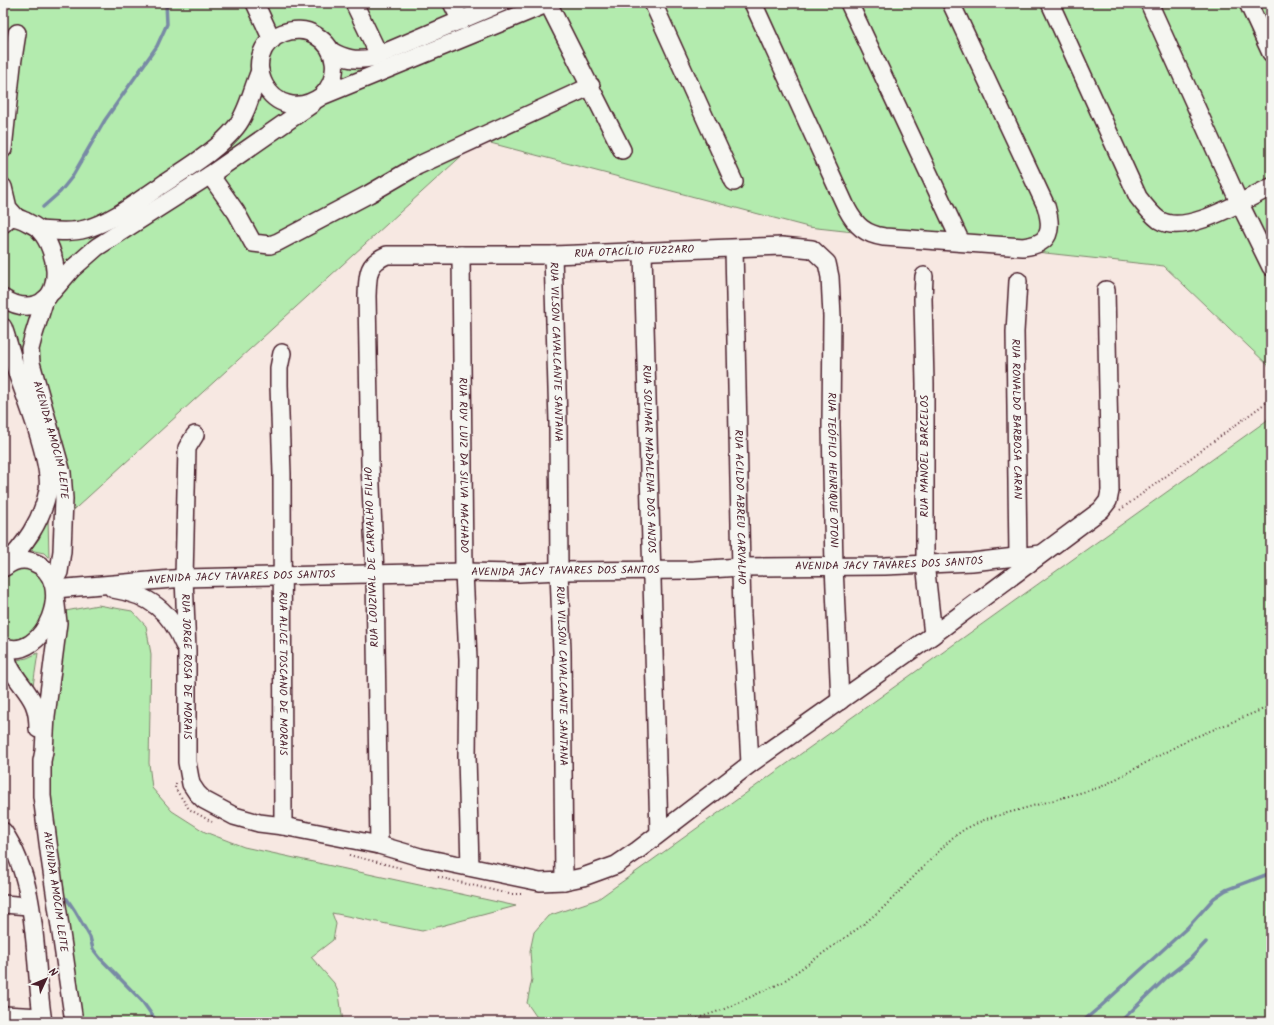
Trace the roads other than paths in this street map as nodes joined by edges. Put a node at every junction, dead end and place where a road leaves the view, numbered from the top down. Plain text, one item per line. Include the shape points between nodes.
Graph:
1 (255, 3) edge
2 (354, 3) edge
3 (452, 3) edge
4 (501, 3) edge
5 (549, 3) edge
6 (653, 3) edge
7 (753, 3) edge
8 (849, 3) edge
9 (951, 3) edge
10 (1050, 3) edge
11 (1149, 3) edge
12 (1248, 3) edge
13 (461, 21) junction
14 (17, 33) dead end
15 (272, 40) junction
16 (331, 51) junction
17 (1271, 53) edge
18 (379, 55) junction
19 (260, 71) junction
20 (591, 86) junction
21 (319, 99) junction
22 (3, 149) edge
23 (622, 150) dead end
24 (210, 175) junction
25 (734, 182) dead end
26 (3, 187) edge
27 (1271, 187) edge
28 (1239, 202) junction
29 (8, 217) edge
30 (40, 230) junction
31 (961, 242) junction
32 (734, 249) junction
33 (643, 253) junction
34 (461, 255) junction
35 (553, 255) junction
36 (827, 263) joint
37 (1271, 267) edge
38 (369, 269) joint
39 (924, 276) dead end
40 (1018, 281) dead end
41 (1106, 290) dead end
42 (48, 296) junction
43 (3, 298) edge
44 (3, 327) edge
45 (282, 353) dead end
46 (195, 435) dead end
47 (1042, 554) junction
48 (1018, 556) junction
49 (925, 563) junction
50 (834, 566) junction
51 (740, 567) junction
52 (3, 568) edge
53 (651, 570) junction
54 (559, 571) junction
55 (464, 572) junction
56 (374, 574) junction
57 (282, 576) junction
58 (184, 578) junction
59 (87, 586) junction
60 (55, 589) junction
61 (932, 635) junction
62 (5, 647) edge
63 (187, 651) junction
64 (840, 701) junction
65 (42, 761) junction
66 (750, 764) junction
67 (283, 826) junction
68 (3, 831) edge
69 (659, 833) junction
70 (379, 845) junction
71 (470, 867) junction
72 (564, 881) junction
73 (3, 904) edge
74 (29, 906) junction
75 (3, 1015) edge
76 (43, 1019) edge
77 (74, 1022) edge

1 - 15 street
2 - 18 street
3 - 13 street
4 - 13 street
5 - 20 street
5 - 21 street
6 - 25 street
7 - 31 street via 853,220 861,229 872,235
8 - 31 street
9 - 31 street via 1046,206 1050,221 1049,233 1044,241 1036,246
10 - 28 street via 1138,197 1149,211 1160,220 1182,225 1199,222
11 - 28 street
12 - 17 street
13 - 18 street
14 - 22 street
15 - 16 street via 287,31 305,31 320,38
15 - 19 street via 262,54
16 - 18 street via 356,61
16 - 21 street via 335,67 332,83
19 - 21 street via 265,88 276,99 300,106
19 - 30 street via 243,116 236,127 209,152 126,209 98,224 71,231
20 - 23 street
20 - 24 street via 423,163 295,234 270,245 253,243 236,212
21 - 24 street
24 - 42 street via 97,247 72,269
26 - 29 street
27 - 28 street
28 - 37 street
29 - 30 street
30 - 42 street, AVENIDA AMOCIM LEITE via 51,252 55,276
32 - 33 street, RUA OTACÍLIO FUZZARO
32 - 36 street, RUA OTACÍLIO FUZZARO via 802,247 812,249
32 - 51 street, RUA ACILDO ABREU CARVALHO
33 - 35 street, RUA OTACÍLIO FUZZARO
33 - 53 street, RUA SOLIMAR MADALENA DOS ANJOS
34 - 35 street, RUA OTACÍLIO FUZZARO
34 - 38 street, RUA OTACÍLIO FUZZARO via 392,255 376,261
34 - 55 street, RUA RUY LUIZ DA SILVA MACHADO
35 - 54 street, RUA VILSON CAVALCANTE SANTANA
36 - 50 street, RUA TEÓFILO HENRIQUE OTONI via 832,316
38 - 56 street, RUA LOUZIVAL DE CARVALHO FILHO via 368,380
39 - 49 street, RUA MANOEL BARCELOS
40 - 48 street, RUA RONALDO BARBOSA CARAN via 1015,332
41 - 47 street via 1110,491 1108,501 1101,510
42 - 43 street via 31,306
42 - 60 street, AVENIDA AMOCIM LEITE via 30,349 31,363 59,458 64,487 61,562
44 - 52 street, AVENIDA AMOCIM LEITE via 49,477 45,501 35,527
45 - 57 street, RUA ALICE TOSCANO DE MORAIS via 278,385 281,414
46 - 58 street, RUA JORGE ROSA DE MORAIS via 187,448
47 - 48 street, AVENIDA JACY TAVARES DOS SANTOS
47 - 61 street
48 - 49 street, AVENIDA JACY TAVARES DOS SANTOS via 972,562
49 - 50 street, AVENIDA JACY TAVARES DOS SANTOS
49 - 61 street, RUA MANOEL BARCELOS
50 - 51 street, AVENIDA JACY TAVARES DOS SANTOS
50 - 64 street, RUA TEÓFILO HENRIQUE OTONI
51 - 53 street, AVENIDA JACY TAVARES DOS SANTOS
51 - 66 street, RUA ACILDO ABREU CARVALHO
52 - 60 street, AVENIDA AMOCIM LEITE via 18,560 28,559 48,571
53 - 54 street, AVENIDA JACY TAVARES DOS SANTOS
53 - 69 street, RUA SOLIMAR MADALENA DOS ANJOS
54 - 55 street, AVENIDA JACY TAVARES DOS SANTOS
54 - 72 street, RUA VILSON CAVALCANTE SANTANA
55 - 56 street, AVENIDA JACY TAVARES DOS SANTOS
55 - 71 street, RUA RUY LUIZ DA SILVA MACHADO via 468,659
56 - 57 street, AVENIDA JACY TAVARES DOS SANTOS
56 - 70 street, RUA LOUZIVAL DE CARVALHO FILHO
57 - 58 street, AVENIDA JACY TAVARES DOS SANTOS
57 - 67 street, RUA ALICE TOSCANO DE MORAIS
58 - 59 street, AVENIDA JACY TAVARES DOS SANTOS
58 - 63 street, RUA JORGE ROSA DE MORAIS
59 - 60 street, AVENIDA JACY TAVARES DOS SANTOS
59 - 63 street, AVENIDA JACY TAVARES DOS SANTOS via 136,594 150,600 171,621
60 - 62 street, AVENIDA AMOCIM LEITE via 47,624 40,635 25,647
60 - 65 street, AVENIDA AMOCIM LEITE via 58,623
61 - 64 street
62 - 65 street, AVENIDA AMOCIM LEITE via 11,670 34,703 38,753
63 - 67 street, RUA JORGE ROSA DE MORAIS via 187,741 191,784 204,800 234,816 258,823
64 - 66 street
65 - 77 street, AVENIDA AMOCIM LEITE via 42,796
66 - 69 street
67 - 70 street
68 - 74 street via 19,859
69 - 72 street via 616,865
70 - 71 street via 420,857
71 - 72 street via 540,882
73 - 74 street
74 - 76 street
75 - 76 street

